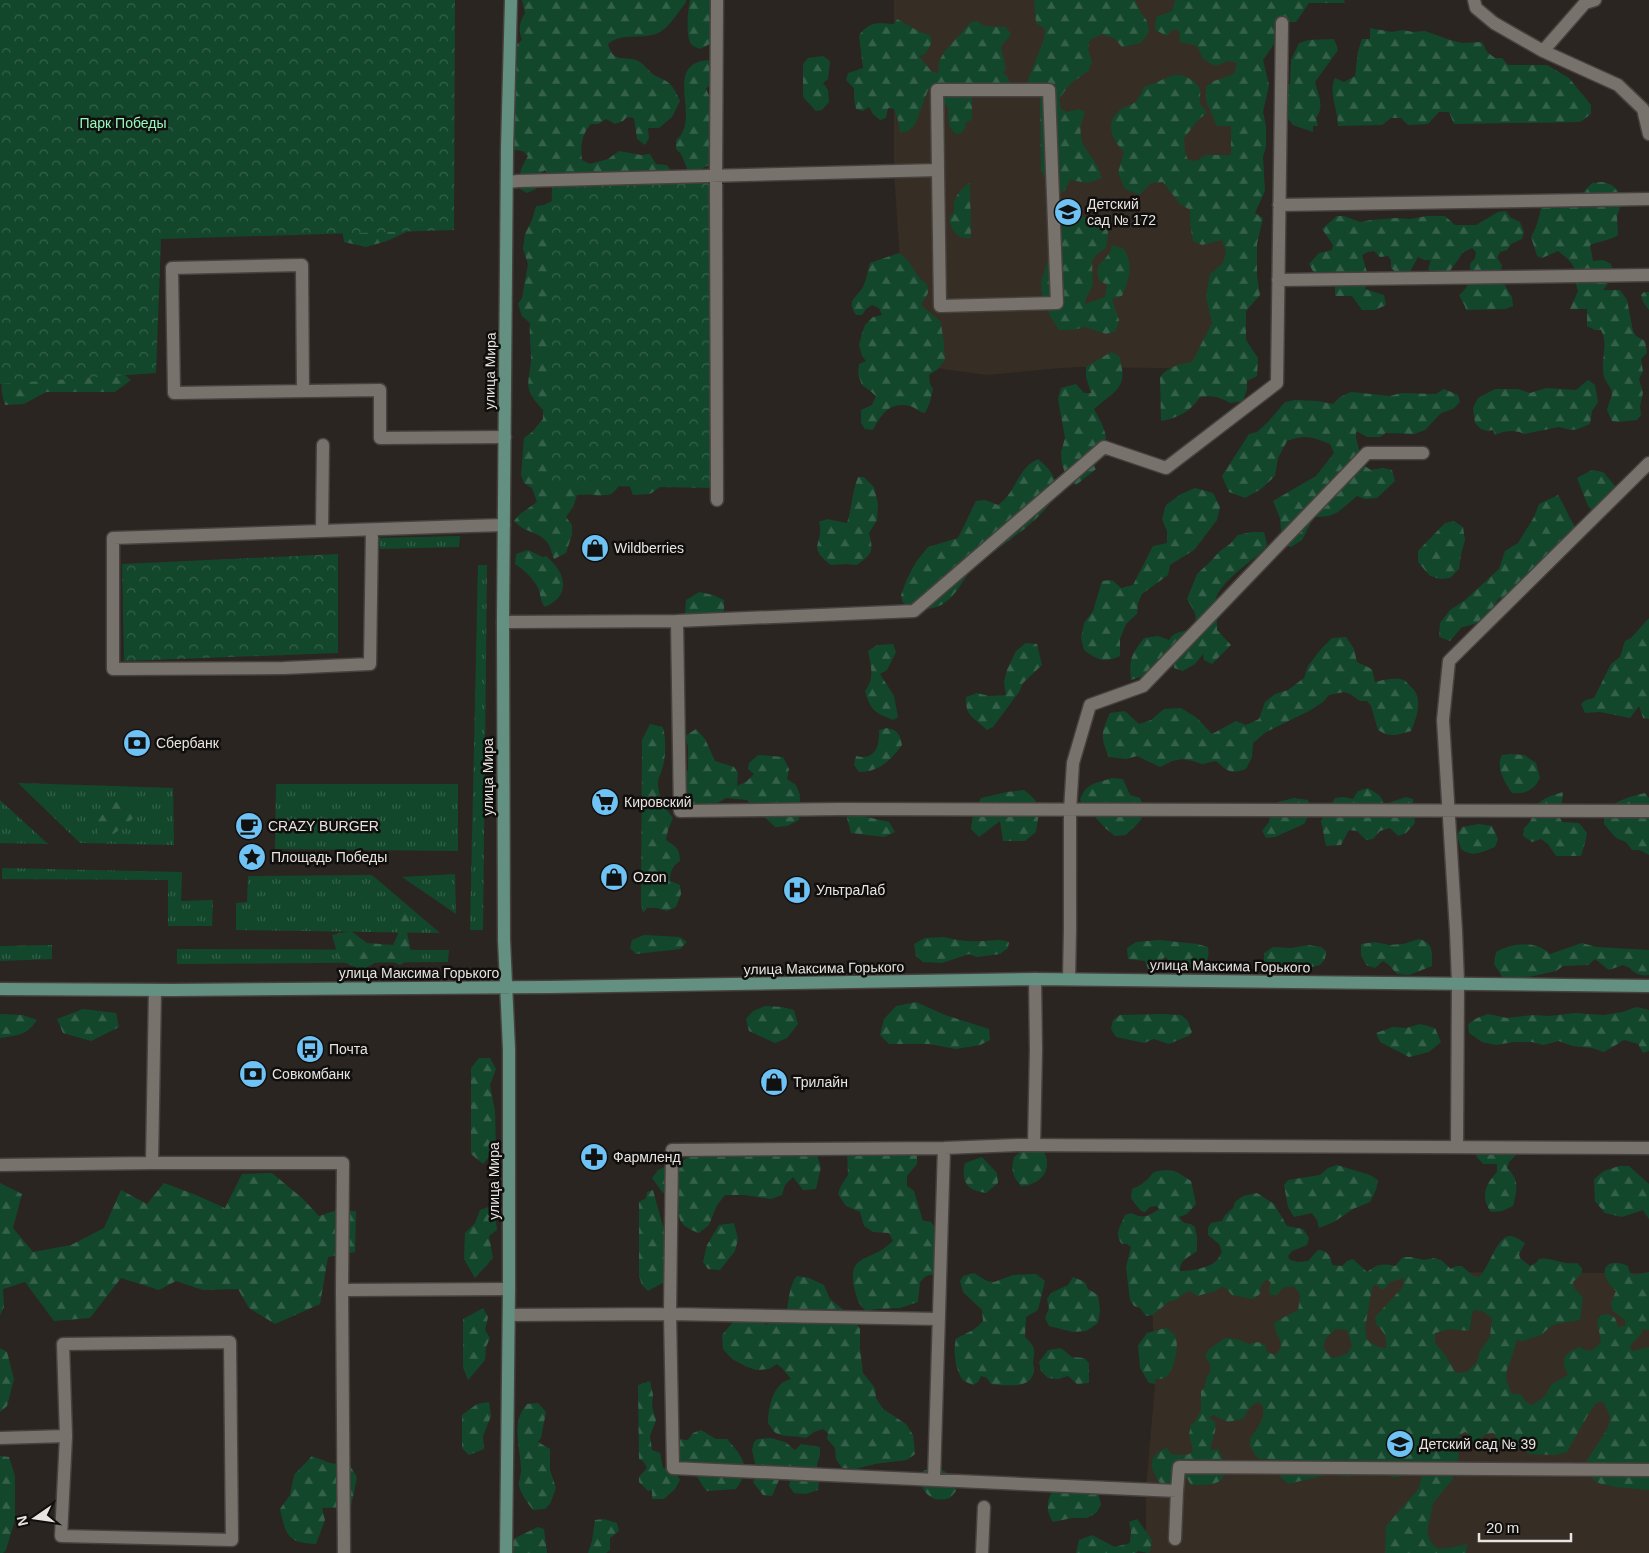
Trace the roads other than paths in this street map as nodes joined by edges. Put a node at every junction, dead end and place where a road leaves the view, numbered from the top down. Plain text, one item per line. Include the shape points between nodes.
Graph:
1 (511, 0) edge
2 (717, 0) edge
3 (1474, 0) edge
4 (1595, 0) edge
5 (1282, 23) dead end
6 (1543, 51) junction
7 (1646, 107) edge
8 (1649, 134) edge
9 (938, 170) junction
10 (716, 176) junction
11 (507, 182) junction
12 (1649, 199) edge
13 (1280, 205) junction
14 (1649, 275) edge
15 (1278, 280) junction
16 (303, 391) junction
17 (504, 437) junction
18 (322, 445) dead end
19 (1423, 452) dead end
20 (1649, 464) edge
21 (717, 500) dead end
22 (504, 525) junction
23 (372, 530) junction
24 (322, 531) junction
25 (677, 621) junction
26 (503, 622) junction
27 (1070, 810) junction
28 (1449, 810) junction
29 (1649, 811) edge
30 (1035, 979) junction
31 (1069, 979) junction
32 (1458, 983) junction
33 (1649, 986) edge
34 (506, 988) junction
35 (0, 989) edge
36 (155, 990) junction
37 (1034, 1145) junction
38 (1457, 1147) junction
39 (944, 1148) junction
40 (1649, 1148) edge
41 (152, 1162) junction
42 (0, 1165) edge
43 (509, 1289) junction
44 (342, 1290) junction
45 (670, 1314) junction
46 (509, 1315) junction
47 (939, 1319) junction
48 (66, 1436) junction
49 (0, 1438) edge
50 (1649, 1470) edge
51 (934, 1480) junction
52 (1177, 1491) junction
53 (984, 1507) dead end
54 (1175, 1538) dead end
55 (344, 1553) edge
56 (506, 1553) edge
57 (982, 1553) edge

1 - 11 main road, улица Мира
2 - 10 lane
3 - 6 lane via 1476,8 1494,22
4 - 6 lane via 1585,3
5 - 13 lane
6 - 7 lane via 1618,86
7 - 8 lane
9 - 9 lane via 940,306 1057,303 1049,90 937,90
9 - 10 lane
10 - 11 lane
10 - 21 lane
11 - 17 main road, улица Мира
12 - 13 lane
13 - 15 lane
14 - 15 lane
15 - 25 lane via 1276,383 1166,468 1104,447 914,611
16 - 16 lane via 174,393 172,268 302,265
16 - 17 lane via 380,390 380,438
17 - 22 main road, улица Мира
18 - 24 lane
19 - 27 lane via 1368,453 1144,686 1090,705 1073,763
20 - 28 lane via 1449,661 1443,720
22 - 23 lane
22 - 26 main road, улица Мира
23 - 24 lane
23 - 24 lane via 370,664 113,670 113,538
25 - 26 lane
25 - 27 lane via 680,812
26 - 34 main road, улица Мира
27 - 28 lane
27 - 31 lane
28 - 29 lane
28 - 32 lane
30 - 31 main road, улица Максима Горького
30 - 34 main road, улица Максима Горького
30 - 37 lane
31 - 32 main road, улица Максима Горького
32 - 33 main road, улица Максима Горького
32 - 38 lane
34 - 36 main road, улица Максима Горького
34 - 43 main road, улица Мира
35 - 36 main road, улица Максима Горького
36 - 41 lane
37 - 38 lane
37 - 39 lane
38 - 40 lane
39 - 45 lane via 672,1150
39 - 47 lane
41 - 42 lane
41 - 44 lane via 342,1163
43 - 44 lane
43 - 46 main road, улица Мира
44 - 55 lane
45 - 46 lane
45 - 47 lane
45 - 51 lane via 673,1468
46 - 56 main road, улица Мира
47 - 51 lane
48 - 48 lane via 61,1536 232,1540 230,1342 63,1344
48 - 49 lane
50 - 52 lane via 1179,1467
51 - 52 lane
52 - 54 lane
53 - 57 lane

